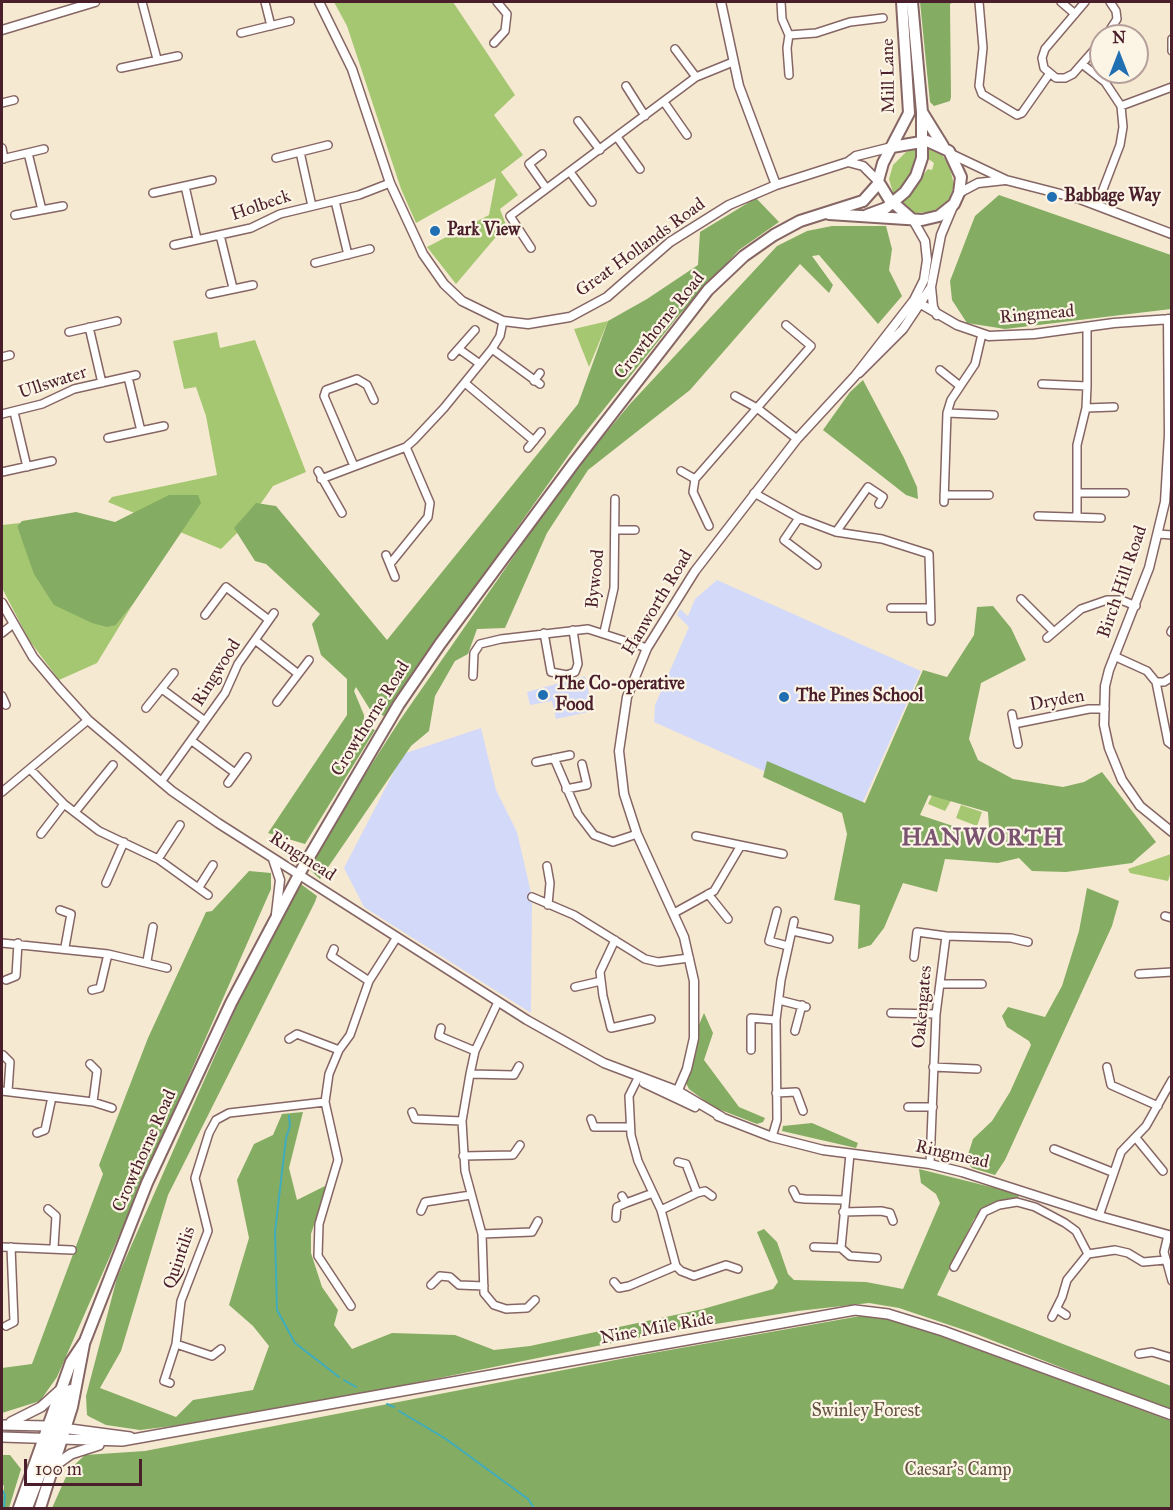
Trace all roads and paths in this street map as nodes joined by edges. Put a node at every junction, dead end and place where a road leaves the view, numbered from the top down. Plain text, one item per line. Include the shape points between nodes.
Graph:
1 (95, 2) edge
2 (142, 2) edge
3 (265, 2) edge
4 (319, 2) edge
5 (497, 2) edge
6 (721, 2) edge
7 (781, 2) edge
8 (902, 2) edge
9 (912, 2) edge
10 (979, 2) edge
11 (1061, 2) edge
12 (1085, 2) edge
13 (1110, 2) edge
14 (1075, 14) junction
15 (884, 18) dead end
16 (290, 21) dead end
17 (1114, 24) edge
18 (271, 26) junction
19 (2, 30) edge
20 (241, 33) dead end
21 (789, 34) junction
22 (1172, 39) edge
23 (494, 43) dead end
24 (675, 49) dead end
25 (1172, 51) edge
26 (178, 56) dead end
27 (1089, 56) edge
28 (157, 59) junction
29 (733, 62) junction
30 (1082, 64) junction
31 (121, 68) dead end
32 (1050, 73) junction
33 (789, 75) dead end
34 (696, 77) junction
35 (626, 86) dead end
36 (1172, 87) edge
37 (14, 100) dead end
38 (664, 102) junction
39 (2, 103) edge
40 (1121, 106) junction
41 (922, 112) junction
42 (645, 116) junction
43 (578, 121) dead end
44 (687, 135) dead end
45 (617, 137) junction
46 (923, 141) junction
47 (328, 145) dead end
48 (892, 147) junction
49 (2, 148) edge
50 (45, 149) dead end
51 (600, 150) junction
52 (947, 150) junction
53 (28, 153) junction
54 (300, 153) junction
55 (542, 154) dead end
56 (276, 158) dead end
57 (3, 159) edge
58 (848, 162) junction
59 (640, 168) dead end
60 (570, 172) junction
61 (212, 180) dead end
62 (1006, 180) junction
63 (879, 182) junction
64 (390, 183) junction
65 (776, 184) junction
66 (185, 186) junction
67 (546, 188) junction
68 (153, 193) dead end
69 (956, 199) junction
70 (335, 201) junction
71 (592, 202) dead end
72 (893, 203) junction
73 (1097, 205) junction
74 (63, 206) dead end
75 (312, 206) junction
76 (42, 210) junction
77 (822, 214) junction
78 (15, 215) dead end
79 (855, 217) junction
80 (913, 220) junction
81 (1172, 234) edge
82 (220, 235) junction
83 (197, 239) junction
84 (174, 246) dead end
85 (531, 248) dead end
86 (369, 249) dead end
87 (348, 255) junction
88 (315, 262) dead end
89 (253, 285) dead end
90 (931, 287) junction
91 (232, 288) junction
92 (210, 294) dead end
93 (917, 302) junction
94 (937, 315) junction
95 (1170, 319) edge
96 (117, 321) dead end
97 (504, 321) junction
98 (786, 325) dead end
99 (89, 327) junction
100 (1087, 327) junction
101 (475, 330) dead end
102 (69, 332) dead end
103 (982, 334) junction
104 (459, 349) junction
105 (492, 349) junction
106 (10, 355) dead end
107 (452, 356) dead end
108 (2, 357) edge
109 (480, 364) junction
110 (940, 370) dead end
111 (540, 372) dead end
112 (102, 383) junction
113 (465, 383) junction
114 (1042, 384) dead end
115 (960, 386) junction
116 (1087, 386) junction
117 (735, 396) dead end
118 (374, 400) dead end
119 (1113, 407) dead end
120 (757, 408) junction
121 (1086, 408) junction
122 (14, 412) junction
123 (947, 413) junction
124 (2, 414) edge
125 (994, 415) dead end
126 (164, 426) dead end
127 (141, 431) junction
128 (541, 432) dead end
129 (108, 438) dead end
130 (797, 439) junction
131 (534, 441) junction
132 (406, 447) junction
133 (528, 448) dead end
134 (52, 461) dead end
135 (354, 466) junction
136 (27, 467) junction
137 (681, 471) dead end
138 (2, 472) edge
139 (695, 479) junction
140 (754, 493) junction
141 (1077, 493) junction
142 (1125, 493) dead end
143 (989, 495) dead end
144 (615, 499) dead end
145 (879, 504) dead end
146 (342, 513) dead end
147 (1038, 516) dead end
148 (1077, 517) junction
149 (798, 518) junction
150 (1101, 518) dead end
151 (709, 526) dead end
152 (615, 530) junction
153 (635, 530) dead end
154 (836, 532) junction
155 (1158, 534) junction
156 (1172, 535) edge
157 (386, 555) dead end
158 (390, 564) junction
159 (817, 565) dead end
160 (395, 578) dead end
161 (1021, 599) dead end
162 (2, 603) edge
163 (1136, 606) junction
164 (891, 608) dead end
165 (930, 608) junction
166 (204, 615) dead end
167 (931, 621) dead end
168 (12, 625) junction
169 (573, 630) junction
170 (604, 632) junction
171 (1054, 632) junction
172 (2, 633) edge
173 (544, 633) junction
174 (1047, 638) dead end
175 (255, 640) junction
176 (647, 648) junction
177 (1114, 656) junction
178 (309, 660) dead end
179 (174, 673) dead end
180 (297, 673) junction
181 (473, 676) dead end
182 (1172, 677) edge
183 (1156, 682) junction
184 (162, 689) junction
185 (2, 696) edge
186 (277, 702) dead end
187 (6, 705) dead end
188 (146, 708) dead end
189 (1105, 709) junction
190 (1012, 714) dead end
191 (88, 720) junction
192 (205, 721) junction
193 (1014, 724) junction
194 (192, 741) junction
195 (1018, 744) dead end
196 (1172, 745) edge
197 (570, 754) dead end
198 (247, 757) dead end
199 (554, 758) junction
200 (536, 762) dead end
201 (582, 764) dead end
202 (113, 765) dead end
203 (31, 770) junction
204 (235, 773) junction
205 (161, 782) junction
206 (228, 783) dead end
207 (566, 789) junction
208 (2, 792) edge
209 (64, 804) junction
210 (75, 812) junction
211 (180, 825) dead end
212 (1172, 832) edge
213 (41, 834) dead end
214 (637, 834) junction
215 (696, 836) dead end
216 (124, 842) junction
217 (740, 847) junction
218 (783, 854) dead end
219 (272, 858) junction
220 (159, 860) junction
221 (213, 865) dead end
222 (547, 866) dead end
223 (298, 874) junction
224 (106, 883) dead end
225 (199, 887) junction
226 (708, 894) junction
227 (208, 895) dead end
228 (532, 897) dead end
229 (548, 905) junction
230 (60, 910) dead end
231 (777, 911) dead end
232 (674, 913) junction
233 (275, 917) junction
234 (728, 919) dead end
235 (795, 921) dead end
236 (153, 927) dead end
237 (793, 931) junction
238 (946, 936) junction
239 (397, 937) junction
240 (829, 939) dead end
241 (615, 940) junction
242 (2, 942) edge
243 (1028, 942) dead end
244 (18, 943) junction
245 (788, 946) junction
246 (65, 947) junction
247 (334, 950) dead end
248 (108, 954) junction
249 (914, 957) dead end
250 (689, 958) junction
251 (147, 961) junction
252 (167, 968) dead end
253 (1172, 972) edge
254 (1139, 974) dead end
255 (6, 980) dead end
256 (369, 981) junction
257 (601, 981) junction
258 (940, 984) junction
259 (982, 984) dead end
260 (575, 987) dead end
261 (92, 990) dead end
262 (779, 1000) junction
263 (498, 1002) junction
264 (891, 1013) dead end
265 (936, 1014) junction
266 (743, 1018) dead end
267 (751, 1018) junction
268 (651, 1019) dead end
269 (776, 1020) junction
270 (441, 1028) dead end
271 (795, 1031) dead end
272 (289, 1038) dead end
273 (339, 1050) junction
274 (751, 1050) dead end
275 (475, 1051) junction
276 (3, 1055) edge
277 (90, 1064) dead end
278 (519, 1066) dead end
279 (933, 1067) junction
280 (1107, 1067) dead end
281 (976, 1069) dead end
282 (470, 1074) junction
283 (638, 1078) junction
284 (1172, 1080) edge
285 (5, 1091) edge
286 (776, 1093) junction
287 (676, 1094) junction
288 (52, 1097) junction
289 (93, 1102) junction
290 (325, 1102) junction
291 (1158, 1106) junction
292 (908, 1107) dead end
293 (933, 1107) junction
294 (112, 1108) dead end
295 (803, 1111) dead end
296 (412, 1112) dead end
297 (591, 1119) dead end
298 (462, 1121) junction
299 (629, 1127) junction
300 (37, 1133) dead end
301 (772, 1137) junction
302 (1136, 1138) junction
303 (520, 1145) dead end
304 (1054, 1149) dead end
305 (850, 1154) junction
306 (464, 1156) junction
307 (678, 1162) dead end
308 (930, 1164) junction
309 (1163, 1170) dead end
310 (1112, 1172) junction
311 (793, 1190) dead end
312 (652, 1193) junction
313 (697, 1193) junction
314 (471, 1195) junction
315 (712, 1196) dead end
316 (844, 1200) junction
317 (48, 1209) dead end
318 (661, 1210) junction
319 (421, 1211) dead end
320 (843, 1212) junction
321 (1099, 1216) junction
322 (616, 1218) dead end
323 (537, 1221) dead end
324 (893, 1221) dead end
325 (482, 1234) junction
326 (1170, 1235) edge
327 (2, 1247) edge
328 (11, 1247) junction
329 (814, 1247) dead end
330 (54, 1248) junction
331 (841, 1248) junction
332 (72, 1250) dead end
333 (1088, 1254) junction
334 (877, 1258) dead end
335 (1165, 1260) junction
336 (676, 1266) junction
337 (954, 1267) dead end
338 (738, 1269) dead end
339 (1172, 1281) edge
340 (614, 1282) dead end
341 (431, 1285) dead end
342 (484, 1286) junction
343 (535, 1300) dead end
344 (351, 1306) dead end
345 (1057, 1310) junction
346 (1066, 1315) dead end
347 (1052, 1317) dead end
348 (6, 1326) dead end
349 (85, 1341) junction
350 (176, 1344) junction
351 (221, 1349) dead end
352 (1139, 1354) dead end
353 (1172, 1358) edge
354 (171, 1383) dead end
355 (61, 1389) junction
356 (1172, 1415) edge
357 (4, 1425) edge
358 (55, 1432) junction
359 (2, 1437) edge
360 (136, 1438) junction
361 (113, 1442) junction
362 (54, 1466) junction
363 (20, 1509) edge
364 (27, 1509) edge
365 (40, 1509) edge

1 - 19 street
2 - 28 street
3 - 18 street
4 - 64 street, Great Hollands Road via 352,69
5 - 23 street via 507,14 505,31
6 - 29 street
7 - 21 street via 782,19
8 - 48 main road, Mill Lane via 909,108 907,121
9 - 41 main road, Mill Lane
10 - 32 street via 982,94 1017,115
11 - 14 street
12 - 14 street
13 - 17 street via 1116,11
14 - 32 street via 1045,49 1044,68
15 - 21 street via 850,22 816,33
16 - 18 street
18 - 20 street
21 - 33 street
22 - 25 street
24 - 34 street
26 - 28 street
27 - 30 street
28 - 31 street
29 - 34 street
29 - 65 street
30 - 32 street via 1065,78
30 - 40 street via 1105,82
34 - 38 street
35 - 42 street
36 - 40 street
37 - 39 street
38 - 42 street
38 - 44 street
40 - 73 street via 1120,145
41 - 46 main road, Mill Lane
41 - 52 main road, Mill Lane
42 - 45 street
43 - 51 street
45 - 51 street
45 - 59 street
46 - 48 main road
46 - 52 main road
46 - 72 main road, Mill Lane via 916,176
47 - 54 street
48 - 58 street, Great Hollands Road via 856,156
48 - 63 main road, Mill Lane via 881,167
49 - 57 street
50 - 53 street
51 - 60 street
52 - 62 street
52 - 69 main road, Mill Lane via 960,172
53 - 57 street
53 - 76 street
54 - 56 street
54 - 75 street, Holbeck
55 - 67 street via 529,164
58 - 63 street via 863,166
58 - 65 street, Great Hollands Road
60 - 67 street
60 - 71 street
61 - 66 street
62 - 69 street via 978,183
62 - 73 street
63 - 72 main road
63 - 77 main road, Crowthorne Road via 863,201
64 - 70 street, Holbeck
64 - 97 street, Great Hollands Road via 423,254 444,284 462,301
65 - 97 street, Great Hollands Road via 702,220 588,309 555,321
66 - 68 street
66 - 83 street
67 - 85 street via 510,216
69 - 80 main road, Crowthorne Road via 935,218
69 - 90 street, Hanworth Road via 941,235
70 - 75 street, Holbeck
70 - 87 street
72 - 79 main road, Crowthorne Road via 874,214
72 - 80 main road
73 - 81 street
74 - 76 street
75 - 82 street, Holbeck
76 - 78 street
77 - 79 main road, Crowthorne Road
77 - 223 main road, Crowthorne Road via 800,220 757,246 708,290 680,323 417,676
79 - 80 main road, Crowthorne Road
80 - 93 street, Hanworth Road via 925,241 927,255
82 - 83 street, Holbeck
82 - 91 street, Holbeck
83 - 84 street, Holbeck
86 - 87 street
87 - 88 street
89 - 91 street
90 - 93 street, Hanworth Road
90 - 94 street
91 - 92 street
93 - 94 street, Ringmead
93 - 130 street, Hanworth Road
94 - 103 street, Ringmead
95 - 100 street, Ringmead
95 - 155 street, Birch Hill Road via 1169,435 1165,502
96 - 99 street
97 - 105 street
98 - 120 street via 811,346
99 - 102 street
99 - 112 street, Ullswater
100 - 103 street, Ringmead via 1010,336
100 - 116 street
101 - 104 street
103 - 115 street via 975,364
104 - 107 street
104 - 109 street
105 - 109 street
105 - 111 street via 537,382
106 - 108 street
109 - 113 street
110 - 115 street
112 - 122 street, Ullswater via 74,389
112 - 127 street, Ullswater via 132,376
113 - 131 street
113 - 132 street
114 - 116 street
115 - 123 street
116 - 121 street
117 - 120 street
118 - 135 street via 367,385 357,379 326,390 324,396
119 - 121 street
120 - 130 street
120 - 139 street
121 - 141 street via 1077,445
122 - 124 street, Ullswater
122 - 136 street, Ullswater
123 - 125 street
123 - 143 street via 944,498
126 - 127 street
127 - 129 street
128 - 131 street
130 - 140 street, Hanworth Road
131 - 133 street
132 - 135 street
132 - 158 street via 430,503 428,517
134 - 136 street
135 - 146 street via 319,475
136 - 138 street
137 - 139 street
139 - 151 street via 693,492
140 - 149 street
140 - 176 street, Hanworth Road via 695,571
141 - 142 street
141 - 148 street
144 - 152 street, Bywood
145 - 154 street via 883,497 868,487
147 - 148 street
148 - 150 street
149 - 154 street
149 - 159 street via 784,540
152 - 153 street, Bywood
152 - 170 street, Bywood via 614,588
154 - 165 street via 882,538 932,555
155 - 156 street
155 - 163 street, Birch Hill Road
157 - 158 street
158 - 160 street
161 - 171 street
162 - 168 street, Ringmead
163 - 171 street via 1107,600 1082,609
163 - 177 street, Birch Hill Road
164 - 165 street
165 - 167 street
166 - 175 street, Ringwood via 226,587 272,616
168 - 172 street
168 - 191 street, Ringmead
169 - 170 street, Bywood
169 - 173 street, Bywood
169 - 173 street, Bywood via 578,664 575,672 567,675 551,672
170 - 176 street, Bywood
171 - 174 street
173 - 181 street, Bywood via 480,644 474,653
175 - 180 street, Ringwood
175 - 192 street, Ringwood
176 - 214 street, Hanworth Road via 627,697 619,752 624,794
177 - 183 street via 1147,671
177 - 189 street, Birch Hill Road via 1105,686
178 - 180 street
179 - 184 street, Ringwood
180 - 186 street
182 - 183 street
183 - 196 street via 1168,742
184 - 188 street, Ringwood
184 - 192 street, Ringwood
185 - 187 street
189 - 193 street, Dryden
189 - 212 street, Birch Hill Road via 1109,748 1122,780 1140,806
190 - 193 street, Dryden
191 - 203 street
191 - 205 street, Ringmead
192 - 194 street, Ringwood
193 - 195 street, Dryden
194 - 204 street
194 - 205 street, Ringwood
197 - 199 street
198 - 204 street
199 - 200 street
199 - 207 street
201 - 207 street via 587,785
202 - 210 street
203 - 208 street
203 - 209 street
204 - 206 street
205 - 219 street, Ringmead
207 - 214 street via 594,835 613,842
209 - 210 street
209 - 213 street
210 - 216 street via 99,831
211 - 220 street
214 - 232 street, Hanworth Road
215 - 217 street
216 - 220 street
216 - 224 street
217 - 218 street
217 - 226 street via 727,872
219 - 223 street, Ringmead
219 - 233 street via 280,880
220 - 225 street
221 - 225 street
222 - 229 street
223 - 233 main road, Crowthorne Road
223 - 239 street, Ringmead
225 - 227 street
226 - 232 street
226 - 234 street
228 - 229 street
229 - 241 street via 574,915
230 - 246 street via 71,914
231 - 245 street via 769,941
232 - 250 street, Hanworth Road
233 - 349 main road, Crowthorne Road via 147,1183
235 - 237 street
236 - 251 street
237 - 240 street
237 - 245 street
238 - 243 street
238 - 249 street via 917,932
238 - 258 street, Oakengates
239 - 256 street
239 - 263 street, Ringmead
241 - 250 street via 633,953 658,962
241 - 257 street via 600,972
242 - 244 street
244 - 246 street
244 - 255 street via 16,976
245 - 262 street
246 - 248 street
247 - 256 street via 331,956
248 - 251 street
248 - 261 street via 100,988
250 - 287 street, Hanworth Road via 695,1001 694,1038
251 - 252 street
253 - 254 street
256 - 273 street via 350,1035
257 - 260 street
257 - 268 street via 611,1028
258 - 259 street
258 - 265 street, Oakengates
262 - 269 street
262 - 271 street via 804,1006
263 - 275 street
263 - 283 street, Ringmead
264 - 265 street
265 - 279 street, Oakengates
266 - 267 street
267 - 269 street
267 - 274 street
269 - 286 street
270 - 275 street via 439,1036
272 - 273 street via 297,1034
273 - 290 street via 329,1074
275 - 282 street
276 - 285 street via 10,1062
277 - 289 street via 97,1071
278 - 282 street via 514,1075
279 - 281 street
279 - 293 street, Oakengates
280 - 291 street via 1111,1085
282 - 298 street
283 - 287 street, Ringmead via 644,1084
283 - 299 street via 629,1096
284 - 291 street
285 - 288 street
286 - 295 street via 796,1092
286 - 301 street via 777,1120
287 - 301 street, Ringmead
288 - 289 street
288 - 300 street via 45,1130
289 - 294 street
290 - 344 street via 338,1160 319,1224 318,1256
290 - 350 street, Quintilis via 229,1113 216,1120 195,1178 208,1231 182,1302
291 - 302 street
292 - 293 street
293 - 308 street, Oakengates
296 - 298 street via 415,1119
297 - 299 street via 594,1127
298 - 306 street
299 - 312 street
301 - 305 street, Ringmead
302 - 309 street
302 - 310 street via 1121,1152
303 - 306 street via 513,1155
304 - 310 street
305 - 308 street, Ringmead
305 - 316 street
306 - 314 street
307 - 313 street via 686,1164
308 - 321 street, Ringmead
310 - 321 street
311 - 316 street via 797,1198
312 - 318 street
312 - 322 street via 624,1200 617,1207
313 - 315 street via 705,1191
313 - 318 street
314 - 319 street via 425,1202
314 - 325 street
316 - 320 street
317 - 330 street via 56,1216
318 - 336 street
320 - 324 street via 881,1211 890,1213
320 - 331 street
321 - 326 street, Ringmead
323 - 325 street via 531,1232
325 - 342 street
326 - 335 street
327 - 328 street
328 - 330 street
328 - 348 street via 14,1322
329 - 331 street
330 - 332 street
331 - 334 street via 863,1262
333 - 335 street via 1115,1250 1143,1262
333 - 337 street via 1076,1232 1065,1223 1017,1202 984,1212 963,1258
333 - 345 street via 1067,1280
335 - 339 street
336 - 338 street via 694,1276 726,1265
336 - 340 street via 629,1286 619,1288
341 - 342 street via 440,1276 450,1277 459,1285
342 - 343 street via 484,1293 494,1305 506,1309 527,1308
345 - 346 street
345 - 347 street
349 - 355 main road, Crowthorne Road via 71,1362
349 - 358 main road, Crowthorne Road via 78,1377
350 - 351 street via 212,1356
350 - 354 street, Quintilis via 164,1381
352 - 353 street via 1152,1352
355 - 357 main road via 41,1407
355 - 358 main road, Crowthorne Road
356 - 360 main road, Nine Mile Ride via 943,1331 888,1314 855,1310
357 - 358 main road, Nine Mile Ride
358 - 359 main road, Nine Mile Ride
358 - 360 main road, Nine Mile Ride
358 - 361 main road, Nine Mile Ride
358 - 362 main road
358 - 363 main road
358 - 364 main road
360 - 361 main road, Nine Mile Ride
361 - 362 main road via 71,1454
362 - 365 main road

